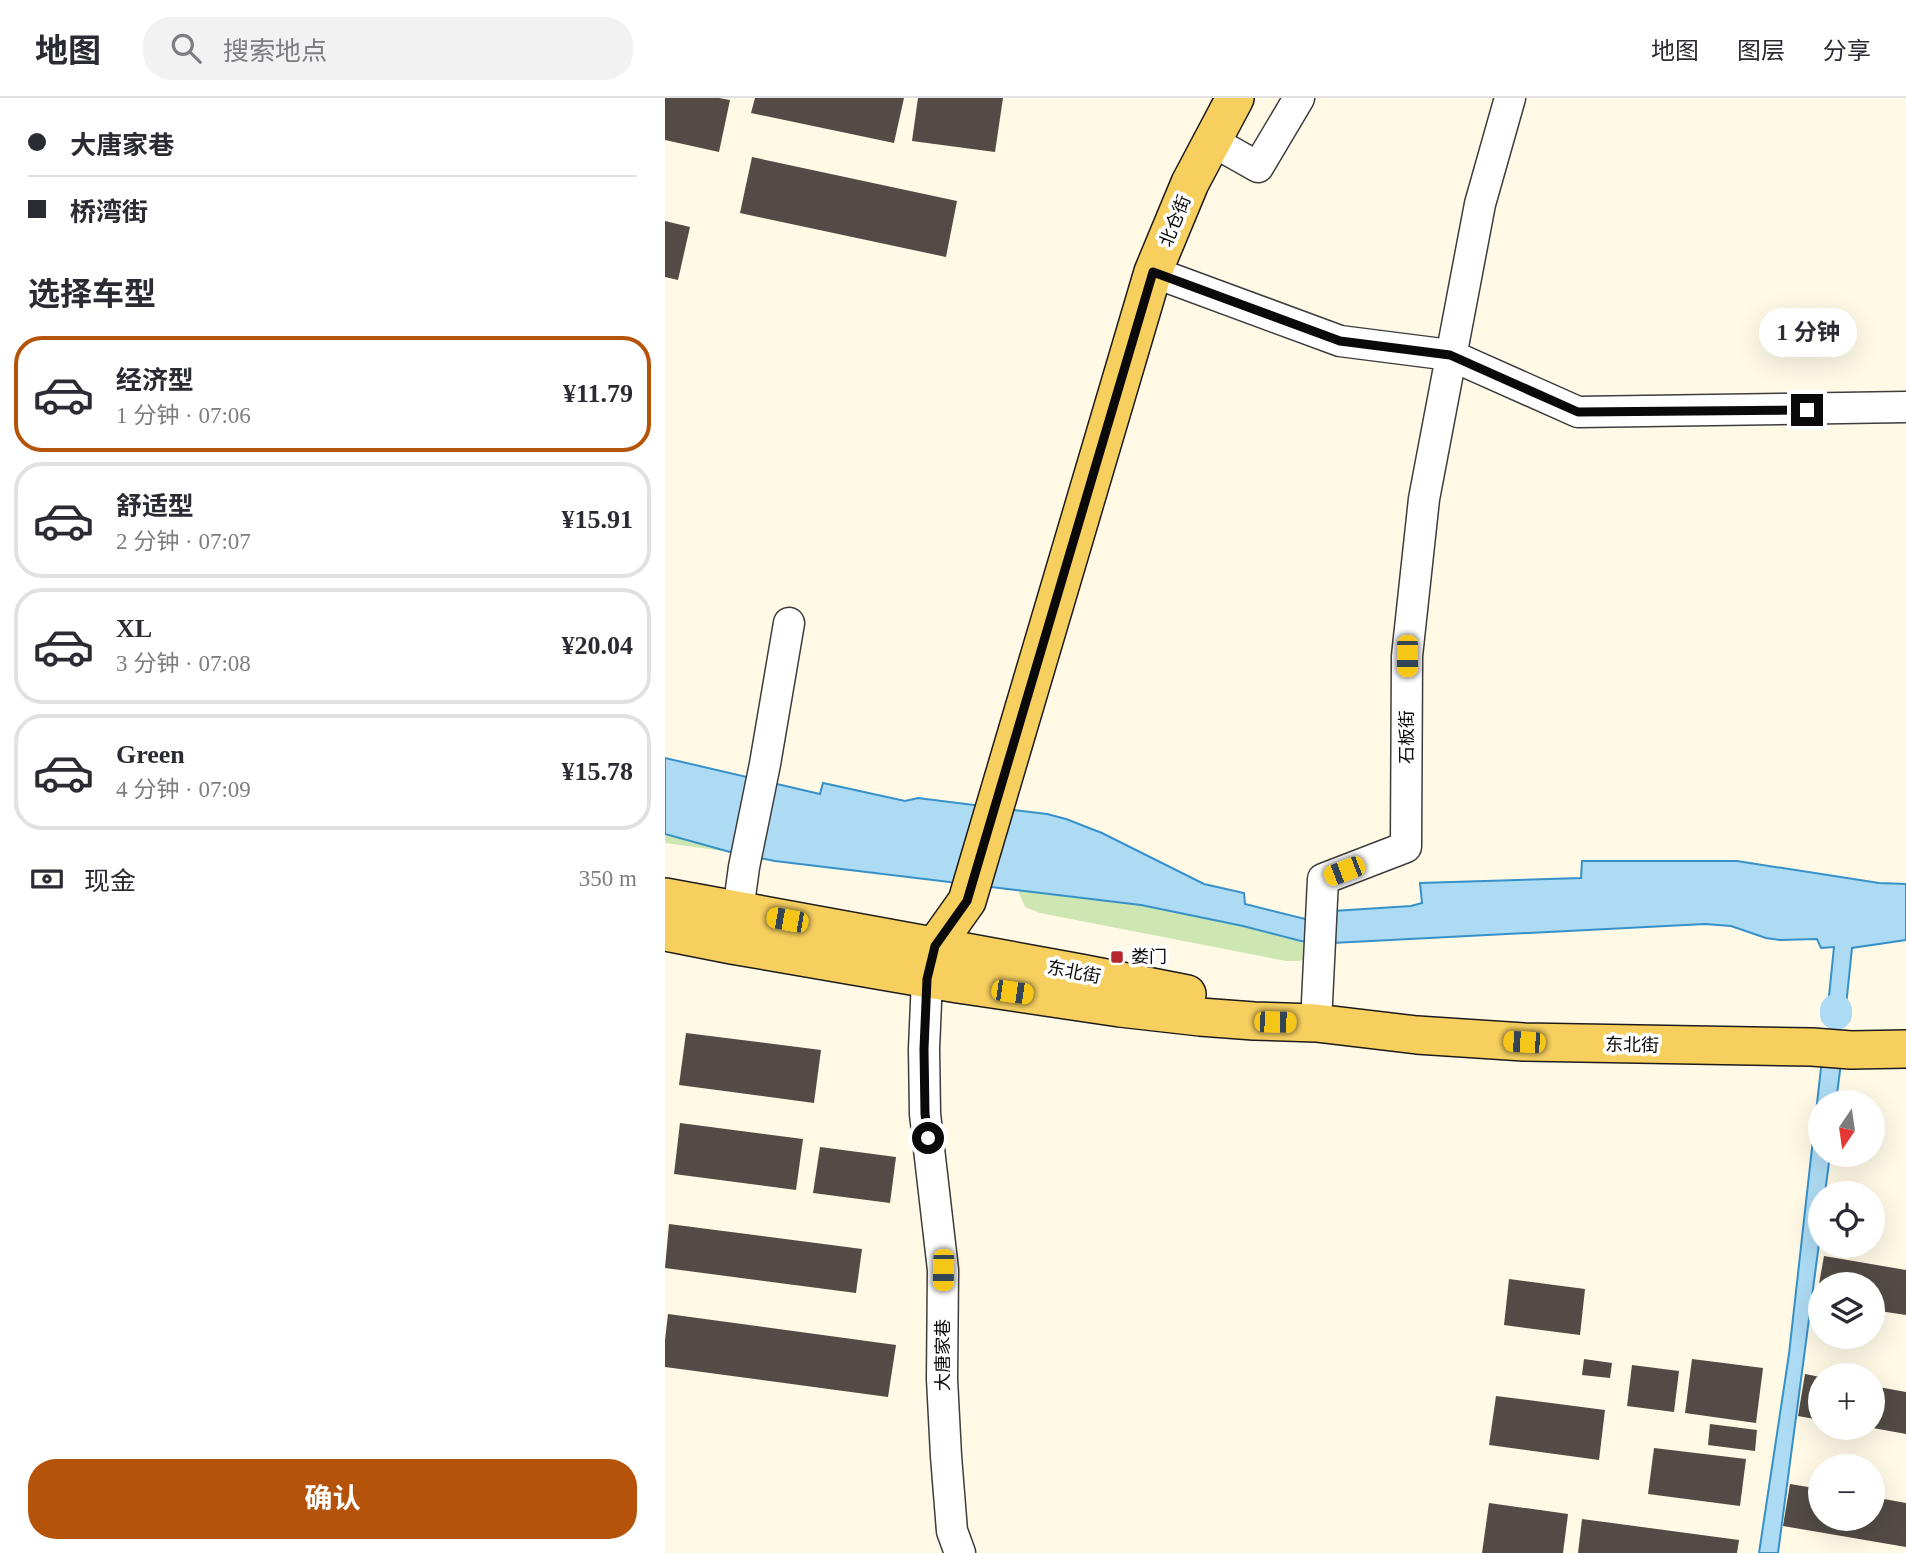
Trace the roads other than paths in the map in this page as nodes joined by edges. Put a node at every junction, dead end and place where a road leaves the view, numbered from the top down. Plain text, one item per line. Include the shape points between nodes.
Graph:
1 (1235, 98) edge
2 (1299, 98) edge
3 (1510, 98) edge
4 (1212, 141) junction
5 (1153, 272) junction
6 (1450, 355) junction
7 (1906, 407) edge
8 (789, 622) dead end
9 (665, 897) edge
10 (738, 911) junction
11 (665, 932) edge
12 (931, 963) junction
13 (1316, 1023) junction
14 (1906, 1049) edge
15 (960, 1553) edge

1 - 4 main road, 北仓街
2 - 4 street via 1258,167
3 - 6 street via 1480,204
4 - 5 main road, 北仓街
5 - 6 street via 1340,341
5 - 12 main road, 北仓街 via 967,901
6 - 7 street via 1578,412
6 - 13 street, 石板街 via 1424,499 1407,656 1406,846 1323,879
8 - 10 street
9 - 10 main road, 东北街
10 - 12 main road, 东北街
11 - 12 main road, 东北街 via 732,945
12 - 13 main road, 东北街 via 1166,989
12 - 15 street, 大唐家巷 via 924,1049 925,1114 943,1270 941,1379 946,1456 952,1531
13 - 14 main road, 东北街 via 1524,1042

